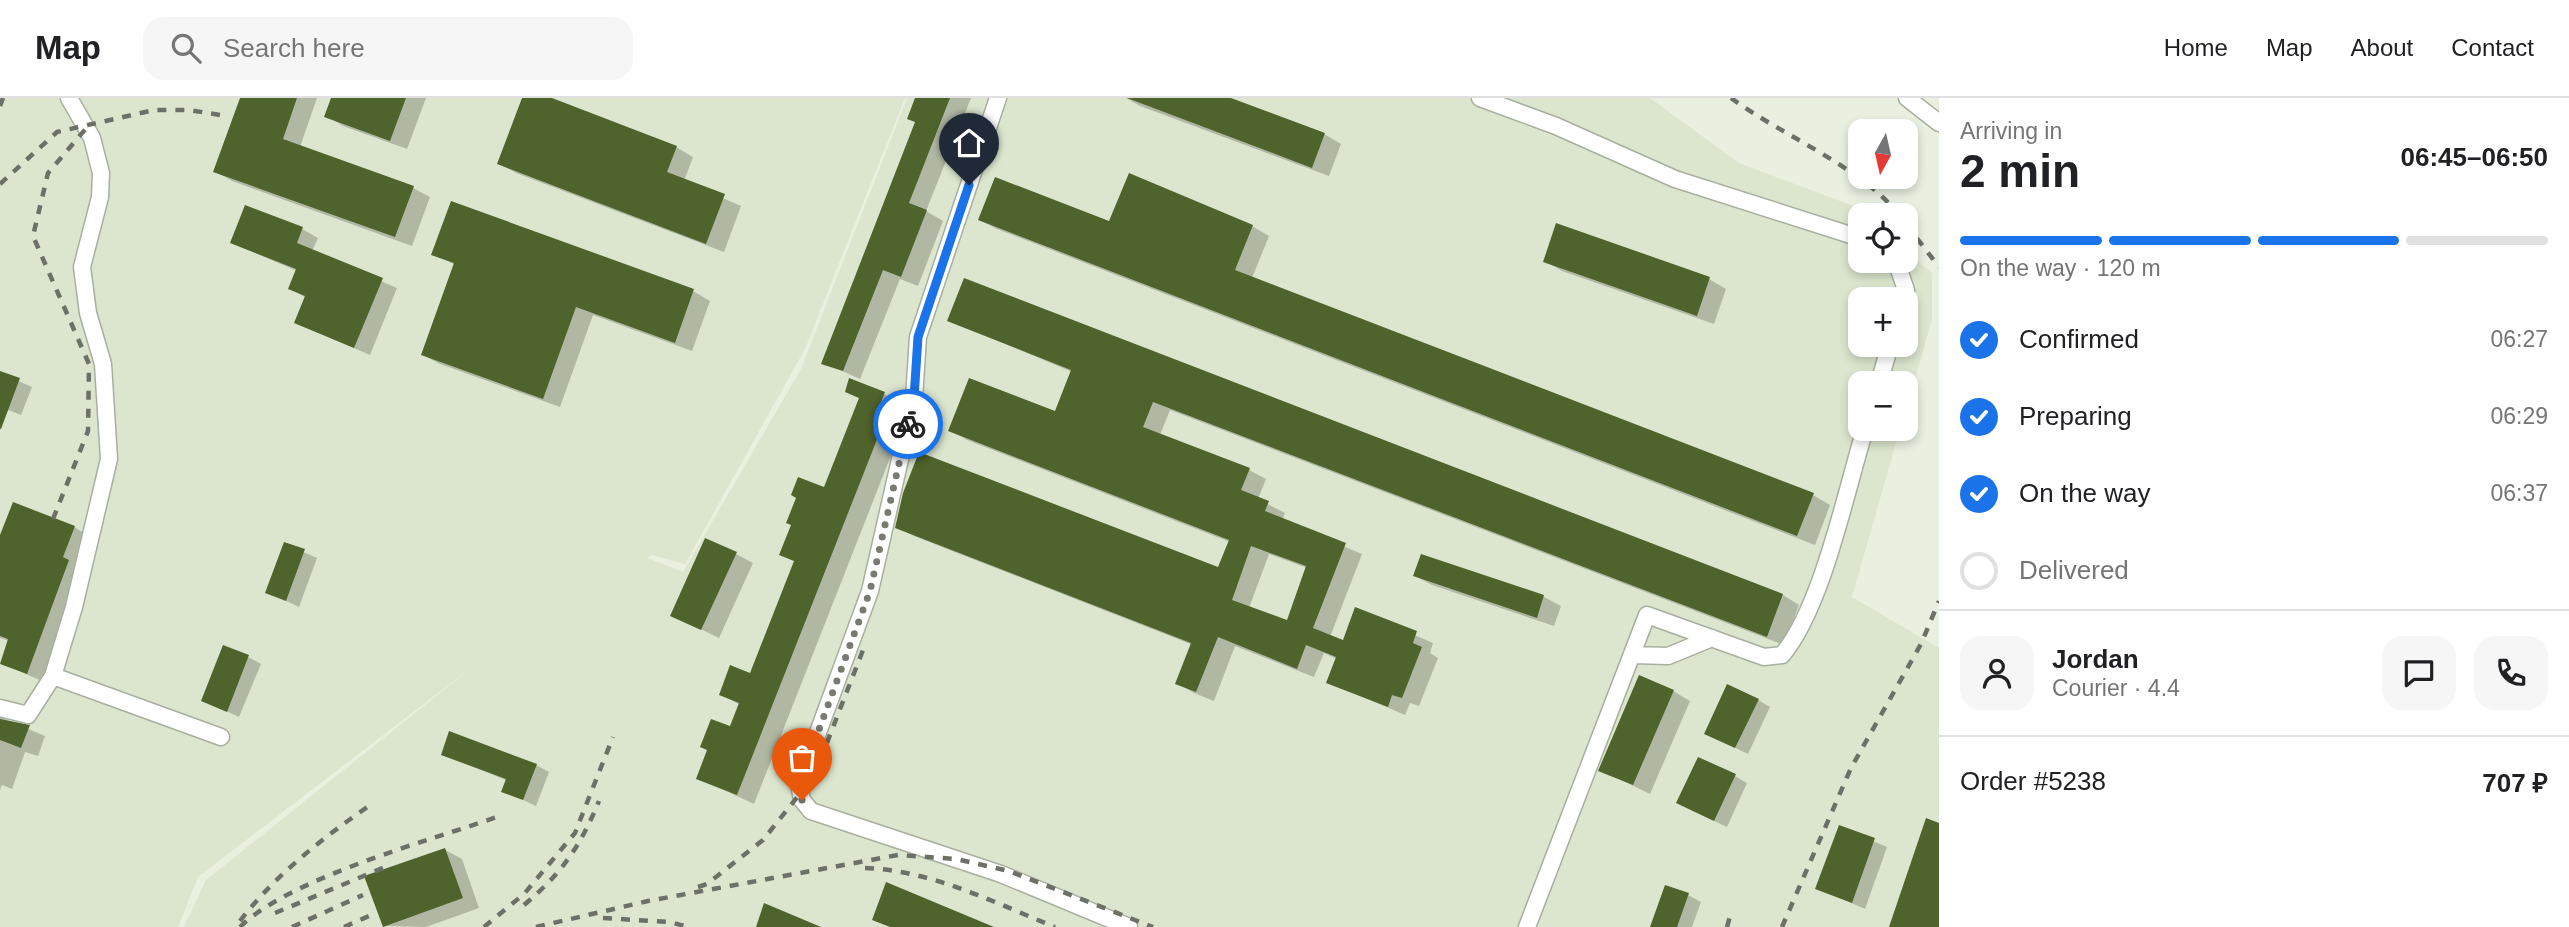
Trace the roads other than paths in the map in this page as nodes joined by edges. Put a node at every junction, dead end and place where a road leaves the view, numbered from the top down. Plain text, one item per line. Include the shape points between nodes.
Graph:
1 (69, 98) edge
2 (998, 98) edge
3 (1480, 98) edge
4 (1907, 98) edge
5 (1939, 123) edge
6 (1848, 234) edge
7 (1861, 441) edge
8 (1712, 638) junction
9 (1633, 655) junction
10 (53, 676) junction
11 (0, 708) edge
12 (220, 737) dead end
13 (1096, 921) edge
14 (1129, 927) edge
15 (1527, 927) edge

1 - 10 lane via 92,138 101,173 100,197 82,267 88,313 103,364 109,459
2 - 13 lane via 918,337 914,398 870,591 799,784 802,800 811,811 1001,874
3 - 6 lane via 1675,179
4 - 5 lane
7 - 8 lane via 1819,583 1796,639 1782,655 1764,657
8 - 9 lane via 1668,656
8 - 9 lane via 1647,615
9 - 15 lane
10 - 11 lane via 28,715
10 - 12 lane
13 - 14 lane

